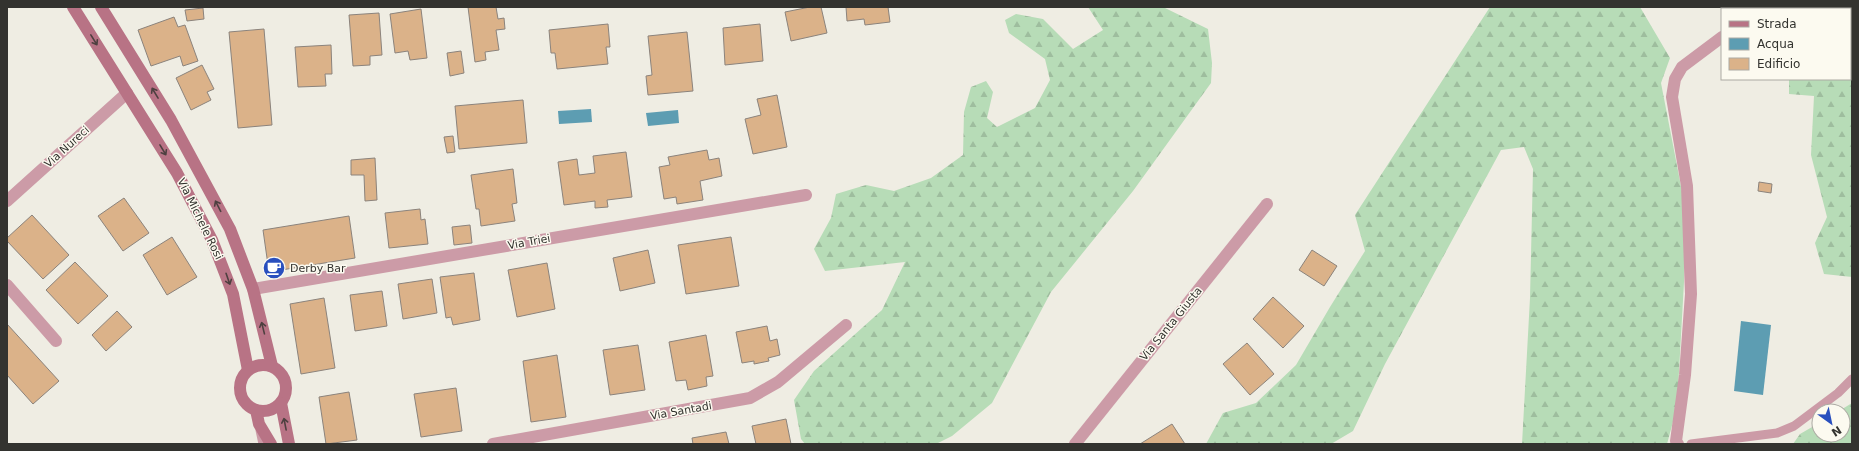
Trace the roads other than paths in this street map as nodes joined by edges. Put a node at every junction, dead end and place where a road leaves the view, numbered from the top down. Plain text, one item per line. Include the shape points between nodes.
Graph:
1 (73, 7) edge
2 (101, 7) edge
3 (1721, 37) edge
4 (128, 93) junction
5 (806, 195) dead end
6 (7, 201) edge
7 (1267, 204) dead end
8 (7, 285) edge
9 (253, 289) junction
10 (846, 325) dead end
11 (56, 341) dead end
12 (272, 366) junction
13 (248, 370) junction
14 (1852, 379) edge
15 (281, 403) junction
16 (257, 415) junction
17 (263, 444) edge
18 (271, 444) edge
19 (289, 444) edge
20 (493, 444) edge
21 (1075, 444) edge
22 (1678, 444) edge
23 (1691, 444) edge

1 -> 4 street, Via Michele Rosi
9 -> 2 street, Via Michele Rosi via 230,229 194,160
3 - 22 street via 1682,67 1675,79 1672,97 1687,186 1691,294 1685,375 1676,441
4 - 6 street, Via Nureci
4 -> 13 street, Via Michele Rosi via 177,173 212,240 233,294
5 - 9 street, Via Triei
7 - 21 street, Via Santa Giusta
8 - 11 street
12 -> 9 street, Via Michele Rosi
10 - 20 street, Via Santadi via 778,382 750,398
12 - 13 street via 260,364
12 - 15 street, Via Michele Rosi via 278,369 286,382 285,397
13 - 16 street via 241,382 241,396
14 - 23 lane via 1838,393 1794,426 1777,433
15 - 16 street
19 -> 15 street, Via Michele Rosi
16 - 17 lane
16 - 18 street

